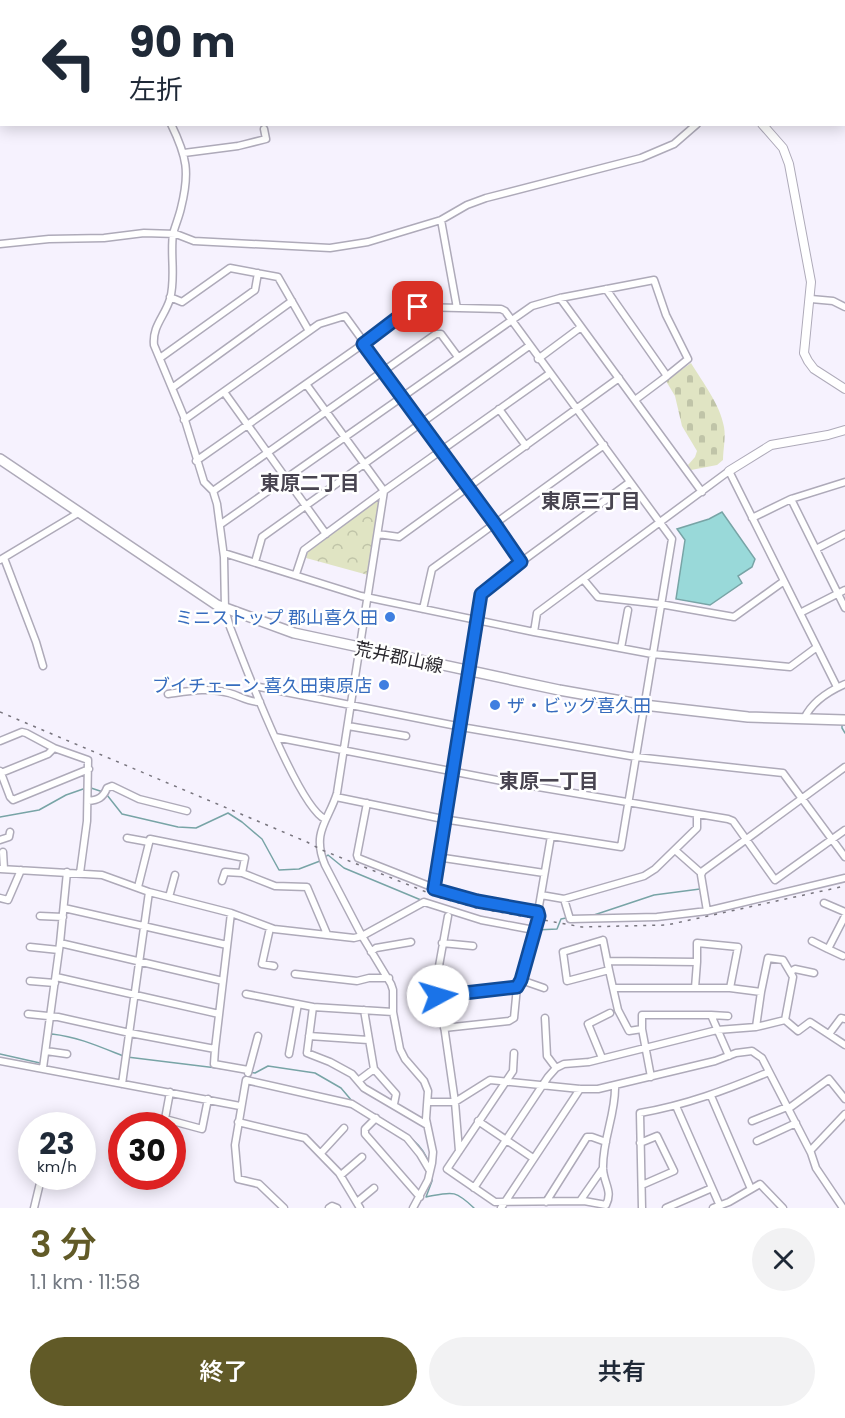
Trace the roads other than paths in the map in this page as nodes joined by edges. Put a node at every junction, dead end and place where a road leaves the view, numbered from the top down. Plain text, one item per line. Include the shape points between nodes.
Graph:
1 (172, 126) edge
2 (694, 126) edge
3 (764, 126) edge
4 (264, 129) dead end
5 (184, 153) junction
6 (441, 220) junction
7 (173, 234) junction
8 (0, 244) edge
9 (258, 273) junction
10 (606, 289) junction
11 (170, 297) junction
12 (560, 298) junction
13 (811, 299) junction
14 (292, 302) junction
15 (845, 307) edge
16 (457, 308) junction
17 (511, 320) junction
18 (582, 327) junction
19 (309, 331) junction
20 (363, 344) junction
21 (529, 346) junction
22 (458, 357) junction
23 (160, 358) junction
24 (538, 359) junction
25 (383, 371) junction
26 (549, 374) junction
27 (667, 376) junction
28 (619, 378) junction
29 (306, 384) junction
30 (172, 388) junction
31 (845, 389) edge
32 (224, 392) junction
33 (402, 397) junction
34 (635, 400) junction
35 (499, 409) junction
36 (577, 409) junction
37 (325, 410) junction
38 (184, 420) junction
39 (421, 423) junction
40 (247, 424) junction
41 (845, 430) edge
42 (345, 437) junction
43 (526, 446) junction
44 (603, 446) junction
45 (441, 450) junction
46 (267, 451) junction
47 (0, 459) edge
48 (196, 461) junction
49 (364, 464) junction
50 (729, 471) junction
51 (286, 479) junction
52 (630, 482) junction
53 (845, 482) edge
54 (468, 487) junction
55 (213, 490) junction
56 (384, 490) junction
57 (702, 492) junction
58 (791, 499) junction
59 (306, 505) junction
60 (80, 512) junction
61 (752, 518) junction
62 (659, 523) junction
63 (221, 524) junction
64 (495, 524) junction
65 (326, 534) junction
66 (378, 534) junction
67 (845, 534) edge
68 (816, 549) junction
69 (224, 553) junction
70 (2, 559) edge
71 (255, 562) junction
72 (521, 562) junction
73 (296, 574) junction
74 (583, 579) junction
75 (784, 581) junction
76 (845, 590) edge
77 (838, 594) junction
78 (369, 597) junction
79 (660, 604) junction
80 (845, 608) edge
81 (225, 609) junction
82 (423, 609) junction
83 (628, 610) dead end
84 (800, 613) junction
85 (476, 620) junction
86 (534, 632) junction
87 (817, 647) junction
88 (621, 648) junction
89 (360, 649) junction
90 (652, 654) junction
91 (43, 666) dead end
92 (467, 671) junction
93 (845, 684) edge
94 (254, 686) junction
95 (837, 687) junction
96 (168, 694) dead end
97 (260, 702) junction
98 (351, 705) junction
99 (644, 705) junction
100 (804, 719) junction
101 (844, 721) edge
102 (348, 726) junction
103 (460, 727) junction
104 (406, 736) dead end
105 (275, 737) junction
106 (0, 741) edge
107 (54, 748) junction
108 (344, 752) junction
109 (636, 757) junction
110 (845, 767) edge
111 (89, 770) junction
112 (452, 771) junction
113 (1, 772) edge
114 (336, 797) junction
115 (803, 798) junction
116 (88, 801) junction
117 (629, 802) junction
118 (367, 803) junction
119 (187, 811) dead end
120 (698, 814) junction
121 (325, 819) junction
122 (443, 819) junction
123 (845, 830) edge
124 (10, 832) dead end
125 (551, 836) junction
126 (127, 838) dead end
127 (832, 839) junction
128 (0, 840) edge
129 (746, 840) junction
130 (149, 842) junction
131 (675, 850) junction
132 (3, 852) dead end
133 (437, 857) junction
134 (845, 857) edge
135 (2, 869) edge
136 (21, 870) junction
137 (67, 872) junction
138 (80, 873) junction
139 (242, 873) junction
140 (544, 873) junction
141 (701, 873) junction
142 (175, 875) dead end
143 (845, 878) edge
144 (222, 880) dead end
145 (138, 887) junction
146 (434, 889) junction
147 (149, 892) junction
148 (541, 895) junction
149 (169, 897) junction
150 (0, 898) edge
151 (564, 899) junction
152 (824, 903) dead end
153 (64, 908) junction
154 (707, 911) junction
155 (538, 912) junction
156 (231, 913) junction
157 (845, 914) edge
158 (40, 916) dead end
159 (448, 916) dead end
160 (63, 917) junction
161 (144, 927) junction
162 (270, 927) junction
163 (534, 930) junction
164 (327, 934) junction
165 (362, 936) junction
166 (812, 941) dead end
167 (411, 942) dead end
168 (442, 943) junction
169 (227, 945) junction
170 (473, 946) dead end
171 (30, 947) dead end
172 (60, 947) junction
173 (828, 949) junction
174 (371, 951) junction
175 (843, 956) dead end
176 (608, 961) junction
177 (140, 962) junction
178 (697, 962) junction
179 (274, 966) dead end
180 (609, 970) junction
181 (790, 972) junction
182 (296, 974) dead end
183 (814, 974) dead end
184 (388, 978) junction
185 (55, 980) junction
186 (521, 980) junction
187 (30, 981) dead end
188 (223, 981) junction
189 (517, 987) junction
190 (544, 988) dead end
191 (613, 988) junction
192 (695, 988) junction
193 (730, 988) junction
194 (761, 992) junction
195 (246, 994) dead end
196 (135, 996) junction
197 (438, 996) junction
198 (298, 1004) junction
199 (313, 1007) junction
200 (364, 1010) junction
201 (393, 1012) junction
202 (610, 1013) dead end
203 (28, 1014) dead end
204 (219, 1014) junction
205 (711, 1015) junction
206 (51, 1016) junction
207 (728, 1016) dead end
208 (545, 1018) dead end
209 (845, 1019) edge
210 (785, 1020) junction
211 (756, 1027) junction
212 (444, 1028) junction
213 (642, 1029) junction
214 (717, 1030) junction
215 (130, 1033) junction
216 (829, 1034) junction
217 (258, 1036) dead end
218 (309, 1036) junction
219 (368, 1040) junction
220 (845, 1045) edge
221 (646, 1047) junction
222 (215, 1049) junction
223 (46, 1051) junction
224 (514, 1053) dead end
225 (67, 1054) dead end
226 (289, 1054) dead end
227 (729, 1056) junction
228 (602, 1058) junction
229 (0, 1061) edge
230 (43, 1068) junction
231 (556, 1068) junction
232 (374, 1069) junction
233 (248, 1070) junction
234 (769, 1072) junction
235 (651, 1077) junction
236 (246, 1080) junction
237 (358, 1081) junction
238 (504, 1083) junction
239 (122, 1084) junction
240 (543, 1086) junction
241 (615, 1086) junction
242 (580, 1089) junction
243 (170, 1092) junction
244 (711, 1096) junction
245 (208, 1099) junction
246 (845, 1099) edge
247 (428, 1102) junction
248 (455, 1102) junction
249 (394, 1104) junction
250 (240, 1106) junction
251 (676, 1106) junction
252 (788, 1108) junction
253 (845, 1114) edge
254 (376, 1118) junction
255 (478, 1121) junction
256 (752, 1121) dead end
257 (238, 1122) junction
258 (796, 1124) junction
259 (427, 1125) junction
260 (344, 1128) dead end
261 (507, 1139) junction
262 (757, 1141) dead end
263 (606, 1142) junction
264 (640, 1143) junction
265 (459, 1151) junction
266 (810, 1151) junction
267 (321, 1153) junction
268 (362, 1156) dead end
269 (533, 1158) junction
270 (603, 1168) junction
271 (430, 1171) junction
272 (341, 1175) junction
273 (642, 1185) junction
274 (374, 1188) dead end
275 (474, 1188) junction
276 (712, 1188) junction
277 (751, 1189) junction
278 (38, 1190) edge
279 (420, 1197) junction
280 (505, 1201) junction
281 (580, 1201) junction
282 (546, 1202) junction
283 (729, 1202) junction
284 (359, 1205) edge
285 (560, 1205) edge
286 (717, 1207) edge
287 (34, 1208) edge
288 (284, 1208) edge
289 (329, 1208) edge
290 (337, 1208) edge
291 (413, 1208) edge
292 (501, 1208) edge
293 (642, 1208) edge
294 (666, 1208) edge
295 (736, 1208) edge
296 (783, 1208) edge
297 (843, 1208) edge

1 - 5 street
2 - 6 street via 674,144 653,153 486,198
3 - 13 street via 783,148 789,164 809,267
4 - 5 street via 266,139
5 - 7 street via 185,191
6 - 7 street via 330,248 199,242
6 - 16 street
7 - 8 street
7 - 11 street
9 - 11 street via 230,267 182,302
9 - 14 street via 278,277
9 - 23 street via 255,290
10 - 12 street
10 - 27 street
10 - 27 street via 654,280 688,359
11 - 23 street via 153,335
12 - 17 street via 532,306
12 - 18 street
13 - 15 street
13 - 31 street via 806,357 814,369
14 - 19 street
14 - 30 street
16 - 17 street via 501,309
16 - 20 street via 409,309
17 - 21 street
17 - 22 street
18 - 24 street
18 - 28 street
19 - 20 street via 345,316
19 - 32 street
20 - 25 street
20 - 29 street
21 - 24 street
21 - 39 street
22 - 25 street via 438,333
22 - 33 street
23 - 30 street
24 - 26 street
25 - 33 street
25 - 37 street
26 - 35 street
26 - 36 street
27 - 34 street
28 - 34 street
28 - 36 street
29 - 37 street
29 - 40 street
30 - 38 street
32 - 38 street
32 - 40 street
33 - 39 street
33 - 42 street
34 - 57 street
35 - 43 street
35 - 45 street
36 - 43 street
36 - 44 street
37 - 42 street
37 - 46 street
38 - 48 street
39 - 45 street
39 - 49 street
40 - 46 street
40 - 48 street
41 - 50 street via 771,445
42 - 49 street
42 - 51 street
43 - 54 street
44 - 52 street
44 - 64 street
45 - 54 street
45 - 56 street
46 - 51 street
46 - 55 street
47 - 60 main road, 荒井郡山線
48 - 55 street via 204,482
49 - 56 street
49 - 59 street
50 - 57 street
50 - 61 street
51 - 59 street
51 - 63 street
52 - 62 street
52 - 72 street
53 - 58 street
54 - 64 street
54 - 66 street via 399,537
55 - 63 street
56 - 65 street
56 - 66 street
57 - 62 street
58 - 61 street
58 - 68 street
59 - 65 street
59 - 71 street via 262,537
60 - 70 street
60 - 81 main road, 荒井郡山線
61 - 75 street
62 - 74 street
62 - 79 street via 672,539
63 - 69 street
64 - 72 street
64 - 82 street via 432,569
65 - 73 street via 304,550
66 - 78 street
67 - 68 street
68 - 77 street
69 - 71 street
69 - 81 street
70 - 91 street
71 - 73 street
72 - 85 street via 483,592
73 - 78 street
74 - 79 street via 596,596
74 - 86 street via 537,613
75 - 79 street via 734,617
75 - 84 street
76 - 77 street
77 - 80 street
77 - 84 street
78 - 82 street
78 - 89 street
79 - 90 street
81 - 89 main road, 荒井郡山線 via 294,633
81 - 94 street
82 - 85 street
83 - 88 street
84 - 87 street
85 - 86 street
85 - 92 street
86 - 88 street
87 - 90 street via 790,668
87 - 95 street
88 - 90 street
89 - 92 main road, 荒井郡山線
89 - 98 street
90 - 99 street
92 - 99 main road, 荒井郡山線
92 - 103 street
93 - 95 street
94 - 97 street
94 - 98 street
95 - 100 street via 811,706
96 - 97 street via 210,689
97 - 105 street
98 - 102 street
98 - 103 street
99 - 100 main road, 荒井郡山線
99 - 109 street
100 - 101 main road, 荒井郡山線
102 - 104 street
102 - 108 street
103 - 109 street
103 - 112 street
105 - 108 street
105 - 121 street via 310,804
106 - 107 street via 22,732
107 - 111 street via 87,758
107 - 113 street
108 - 112 street
108 - 114 street
109 - 115 street via 783,773
109 - 117 street
110 - 115 street
111 - 113 street via 13,800
111 - 116 street
112 - 117 street
112 - 122 street
114 - 118 street
114 - 121 street
115 - 127 street
115 - 129 street
116 - 119 street via 99,799 112,786 139,799
116 - 138 street
117 - 120 street
117 - 125 street via 621,847
118 - 122 street
118 - 146 street via 358,858
120 - 129 street via 730,820
120 - 131 street via 697,828
121 - 165 street via 321,834 323,860
122 - 125 street
122 - 133 street
123 - 127 street
124 - 128 street via 9,837
125 - 140 street
126 - 130 street
127 - 129 street via 775,880
127 - 134 street
129 - 141 street
130 - 139 street via 150,839 245,858
130 - 145 street
131 - 141 street
131 - 151 street via 644,876
132 - 135 street
133 - 140 street
133 - 146 street
135 - 136 street
136 - 137 street
136 - 150 street via 8,900
137 - 138 street
137 - 153 street
138 - 145 street via 107,876
139 - 144 street via 225,872
139 - 164 street via 275,886 307,887
140 - 148 street
141 - 154 street
142 - 149 street
143 - 154 street
145 - 147 street
146 - 155 street
147 - 149 street
147 - 161 street
148 - 151 street
148 - 155 street
149 - 156 street
151 - 154 street via 570,919 647,918
152 - 157 street
153 - 160 street
153 - 161 street
155 - 163 street
156 - 162 street
156 - 169 street
157 - 173 street
158 - 160 street
159 - 168 street
160 - 172 street
161 - 169 street
161 - 177 street
162 - 164 street
162 - 179 street via 262,964
163 - 165 street via 482,920 423,902
163 - 186 street
164 - 165 street
165 - 174 street
166 - 173 street
167 - 174 street
168 - 170 street
168 - 197 street
169 - 188 street
171 - 172 street
172 - 177 street
172 - 185 street
173 - 175 street
174 - 184 street
176 - 178 street
176 - 180 street
176 - 180 street via 603,940 563,952 567,981
177 - 188 street
177 - 196 street
178 - 192 street
178 - 193 street via 697,943 738,948
180 - 191 street
181 - 183 street via 795,969
181 - 194 street via 783,960 768,958
181 - 210 street via 793,977
182 - 184 street via 357,981
184 - 201 street via 393,990
185 - 187 street
185 - 196 street
185 - 206 street
186 - 189 street
186 - 190 street
188 - 204 street
189 - 197 street
189 - 212 street via 514,1018 509,1021
191 - 192 street
191 - 213 street via 629,1031
192 - 193 street
193 - 194 street
194 - 211 street
195 - 198 street
196 - 204 street
196 - 215 street
197 - 212 street
198 - 199 street
198 - 226 street
199 - 200 street
199 - 218 street
200 - 201 street
200 - 219 street
201 - 247 street via 400,1049 424,1081
202 - 228 street via 588,1024
203 - 206 street
204 - 222 street
205 - 207 street
205 - 213 street via 642,1015
205 - 214 street
206 - 215 street
206 - 223 street
208 - 231 street via 547,1056
209 - 216 street via 841,1018
210 - 211 street
210 - 216 street via 794,1029 810,1022
211 - 214 street
212 - 248 street
213 - 221 street
214 - 221 street
214 - 227 street
215 - 222 street
215 - 239 street
216 - 220 street
217 - 233 street
218 - 219 street
218 - 237 street via 307,1053
219 - 232 street
221 - 228 street
221 - 235 street
222 - 233 street via 214,1064
223 - 225 street
223 - 230 street
224 - 238 street via 513,1071
227 - 234 street via 754,1052
227 - 235 street
228 - 231 street
229 - 230 street
230 - 239 street
231 - 240 street
232 - 237 street
232 - 249 street via 396,1094
233 - 236 street
234 - 244 street
234 - 252 street
235 - 241 street
236 - 250 street
236 - 254 street via 352,1104
237 - 249 street
238 - 240 street
238 - 248 street via 490,1080
238 - 255 street
239 - 243 street
240 - 242 street
240 - 261 street
241 - 242 street
241 - 263 street via 616,1103
242 - 269 street
243 - 245 street
243 - 245 street via 165,1119 202,1129
244 - 251 street
244 - 277 street
245 - 250 street
246 - 252 street via 829,1079
247 - 248 street
247 - 259 street
248 - 265 street
249 - 259 street
250 - 257 street
251 - 264 street via 640,1113
251 - 276 street
252 - 256 street
252 - 258 street
253 - 266 street
254 - 271 street via 407,1138
254 - 279 street via 365,1134
255 - 261 street
255 - 265 street
257 - 267 street via 301,1136
257 - 288 street via 238,1179 259,1184
258 - 262 street
258 - 266 street
259 - 271 street via 433,1152
260 - 267 street
261 - 269 street
261 - 275 street
263 - 270 street
263 - 282 street via 587,1137
264 - 273 street
264 - 273 street via 657,1136 674,1171
265 - 275 street via 447,1169
266 - 297 street via 816,1168
267 - 272 street
268 - 272 street
269 - 280 street
270 - 281 street
270 - 281 street via 610,1197 606,1205
271 - 279 street
272 - 284 street
273 - 293 street
274 - 284 street
275 - 280 street via 495,1202
276 - 286 street
276 - 294 street
277 - 283 street
277 - 296 street via 760,1184
278 - 287 street
279 - 291 street
280 - 282 street
280 - 292 street
281 - 285 street
282 - 285 street
283 - 286 street
283 - 295 street
289 - 290 street

